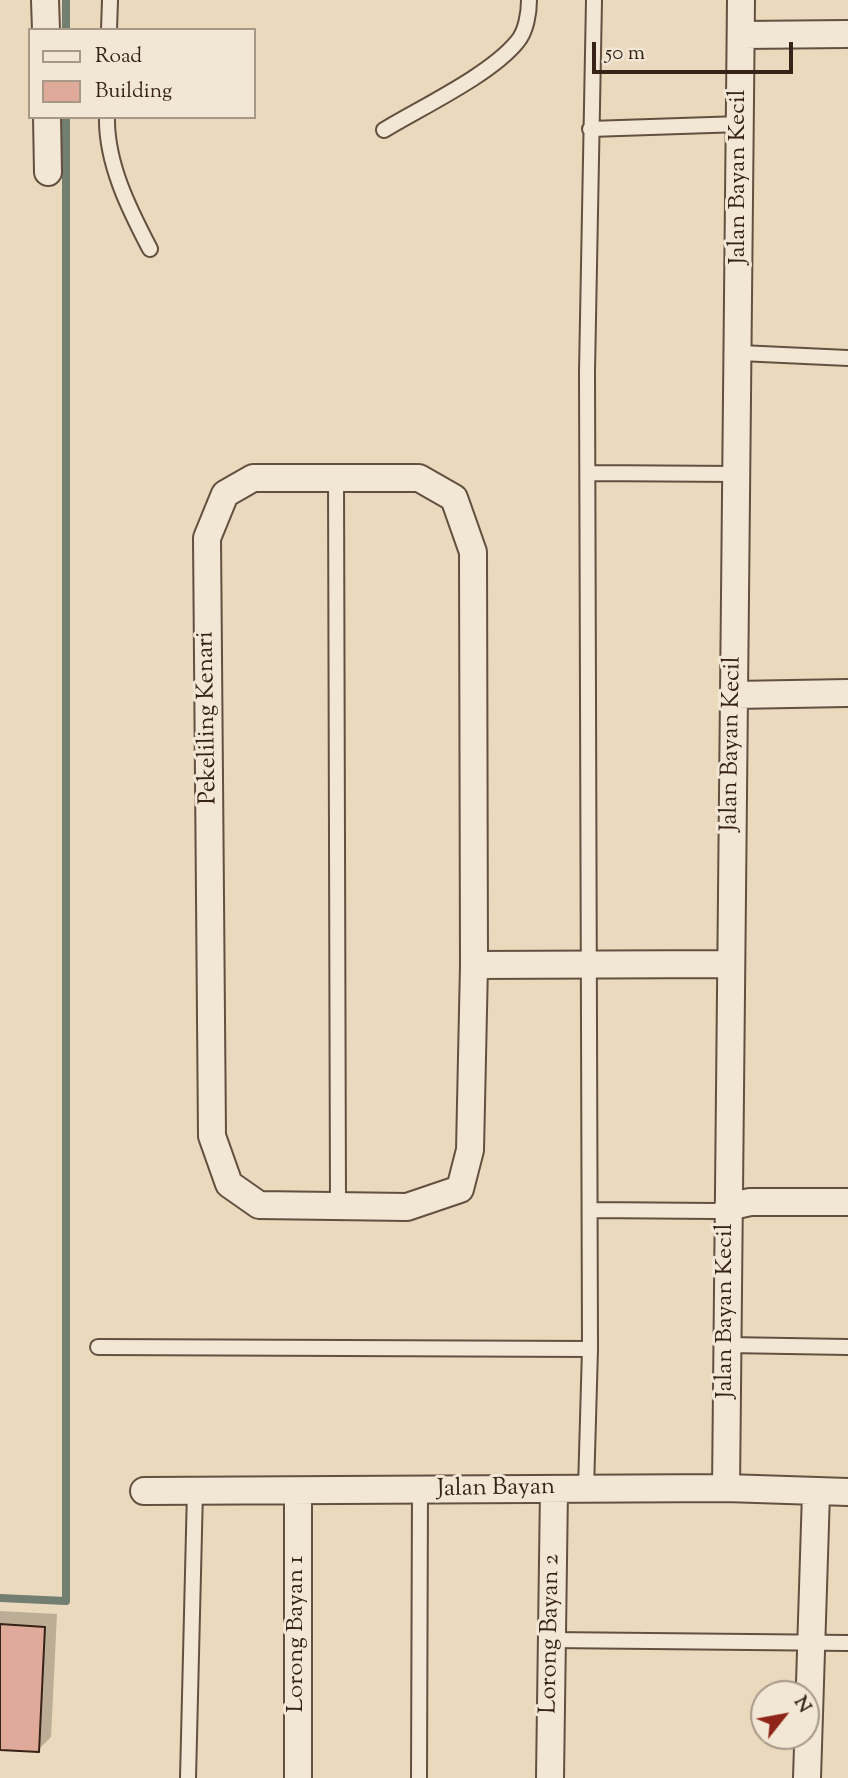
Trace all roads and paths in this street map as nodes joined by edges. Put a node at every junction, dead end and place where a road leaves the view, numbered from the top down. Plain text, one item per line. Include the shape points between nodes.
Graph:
1 (45, 0) edge
2 (110, 0) edge
3 (529, 0) edge
4 (594, 0) edge
5 (741, 0) edge
6 (46, 28) edge
7 (109, 28) edge
8 (848, 34) edge
9 (741, 35) junction
10 (47, 119) edge
11 (107, 119) edge
12 (741, 124) junction
13 (590, 129) junction
14 (384, 130) dead end
15 (48, 172) dead end
16 (150, 249) dead end
17 (740, 353) junction
18 (848, 358) edge
19 (588, 473) junction
20 (737, 474) junction
21 (336, 478) junction
22 (848, 693) edge
23 (734, 695) junction
24 (731, 964) junction
25 (474, 965) junction
26 (589, 965) junction
27 (848, 1202) edge
28 (338, 1206) junction
29 (728, 1207) junction
30 (590, 1210) junction
31 (727, 1345) junction
32 (98, 1347) dead end
33 (848, 1348) edge
34 (590, 1349) junction
35 (726, 1488) junction
36 (554, 1489) junction
37 (586, 1489) junction
38 (420, 1490) junction
39 (144, 1491) dead end
40 (195, 1491) junction
41 (298, 1491) junction
42 (848, 1492) edge
43 (816, 1493) junction
44 (551, 1640) junction
45 (811, 1643) junction
46 (848, 1643) edge
47 (188, 1778) edge
48 (298, 1778) edge
49 (419, 1778) edge
50 (550, 1778) edge
51 (807, 1778) edge

1 - 6 street
2 - 7 lane
3 - 14 lane via 519,41 481,72
4 - 13 lane
5 - 9 street, Jalan Bayan Kecil
8 - 9 street
9 - 12 street, Jalan Bayan Kecil
10 - 15 street
11 - 16 lane via 126,204
12 - 13 lane
12 - 17 street, Jalan Bayan Kecil
13 - 19 lane
17 - 18 lane
17 - 20 street, Jalan Bayan Kecil
19 - 20 lane
19 - 26 lane
20 - 23 street, Jalan Bayan Kecil
21 - 25 street, Pekeliling Kenari via 419,478 454,498 473,552
21 - 28 lane
21 - 28 street, Pekeliling Kenari via 253,478 225,494 207,538 212,1136 229,1184 259,1205
22 - 23 street
23 - 24 street, Jalan Bayan Kecil
24 - 26 street
24 - 29 street, Jalan Bayan Kecil
25 - 26 street
25 - 28 street, Pekeliling Kenari via 470,1150 460,1189 407,1207
26 - 30 lane
27 - 29 street via 750,1202
29 - 30 lane via 716,1212
29 - 31 street, Jalan Bayan Kecil
30 - 34 lane
31 - 33 lane
31 - 35 street, Jalan Bayan Kecil
32 - 34 lane
34 - 37 lane
35 - 37 street, Jalan Bayan
35 - 43 street, Jalan Bayan
36 - 37 street, Jalan Bayan
36 - 38 street, Jalan Bayan
36 - 44 street, Lorong Bayan 2
38 - 41 street, Jalan Bayan
38 - 49 lane
39 - 40 street, Jalan Bayan
40 - 41 street, Jalan Bayan
40 - 47 lane
41 - 48 street, Lorong Bayan 1
42 - 43 street, Jalan Bayan
43 - 45 street
44 - 45 lane
44 - 50 street, Lorong Bayan 2
45 - 46 lane
45 - 51 street

